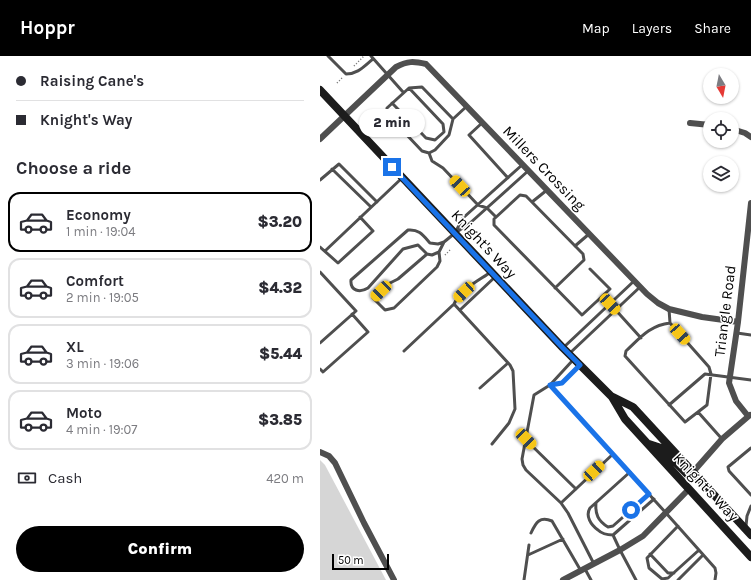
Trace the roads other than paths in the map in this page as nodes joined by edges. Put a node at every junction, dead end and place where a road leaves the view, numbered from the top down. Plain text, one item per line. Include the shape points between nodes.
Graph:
1 (328, 56) edge
2 (372, 57) edge
3 (415, 59) edge
4 (388, 75) junction
5 (409, 88) junction
6 (320, 90) edge
7 (403, 92) junction
8 (392, 103) junction
9 (467, 106) junction
10 (344, 116) junction
11 (453, 119) junction
12 (482, 123) junction
13 (690, 123) dead end
14 (703, 124) edge
15 (739, 131) edge
16 (751, 137) edge
17 (320, 139) edge
18 (430, 153) junction
19 (523, 164) junction
20 (332, 169) junction
21 (528, 170) junction
22 (402, 177) junction
23 (508, 178) junction
24 (320, 180) edge
25 (547, 190) junction
26 (377, 202) junction
27 (532, 202) junction
28 (751, 204) edge
29 (478, 205) junction
30 (371, 208) junction
31 (487, 208) junction
32 (360, 217) junction
33 (496, 217) junction
34 (455, 233) junction
35 (590, 234) junction
36 (444, 242) junction
37 (320, 246) edge
38 (575, 246) junction
39 (325, 251) junction
40 (439, 252) junction
41 (427, 254) junction
42 (590, 269) dead end
43 (320, 272) edge
44 (493, 274) junction
45 (634, 281) junction
46 (640, 287) junction
47 (555, 288) junction
48 (603, 296) junction
49 (454, 304) junction
50 (610, 304) junction
51 (669, 309) junction
52 (460, 310) junction
53 (616, 310) junction
54 (352, 314) junction
55 (738, 322) junction
56 (670, 323) junction
57 (737, 333) junction
58 (751, 335) edge
59 (641, 338) junction
60 (320, 343) edge
61 (563, 348) junction
62 (404, 351) dead end
63 (575, 360) junction
64 (508, 363) junction
65 (320, 369) edge
66 (711, 374) junction
67 (730, 377) junction
68 (751, 380) edge
69 (550, 385) junction
70 (480, 388) dead end
71 (612, 397) junction
72 (669, 405) junction
73 (698, 412) junction
74 (750, 417) edge
75 (526, 439) junction
76 (722, 439) junction
77 (647, 443) junction
78 (492, 444) dead end
79 (751, 448) edge
80 (320, 452) edge
81 (613, 454) junction
82 (630, 472) junction
83 (694, 472) junction
84 (576, 489) junction
85 (689, 489) junction
86 (649, 494) junction
87 (751, 495) edge
88 (654, 499) junction
89 (561, 503) junction
90 (596, 503) junction
91 (751, 506) edge
92 (666, 513) junction
93 (678, 526) junction
94 (532, 533) dead end
95 (749, 533) edge
96 (613, 535) junction
97 (563, 539) junction
98 (529, 545) dead end
99 (620, 550) junction
100 (699, 550) junction
101 (650, 554) junction
102 (528, 555) junction
103 (703, 555) junction
104 (751, 557) edge
105 (594, 564) junction
106 (583, 570) junction
107 (674, 572) junction
108 (394, 580) edge
109 (524, 580) edge
110 (563, 580) edge
111 (591, 580) edge
112 (636, 580) edge
113 (678, 580) edge
114 (715, 580) edge

1 - 2 lane via 346,74 359,71
2 - 4 lane
3 - 4 street, Millers Crossing via 405,62
3 - 9 street, Millers Crossing via 426,64
4 - 7 lane
4 - 10 street, Millers Crossing
5 - 7 lane
5 - 8 lane via 443,124 444,132 440,136 435,140 426,138
5 - 11 lane via 425,88
6 - 10 main road, Knight's Way
7 - 8 lane
8 - 18 lane via 387,108 387,114 422,151
9 - 11 lane
9 - 12 street, Millers Crossing
10 - 17 street, Millers Crossing
10 - 22 main road, Knight's Way
11 - 18 lane via 449,135
12 - 19 street, Millers Crossing
12 - 23 lane via 469,135
13 - 14 street
15 - 16 street
18 - 29 lane via 432,161 443,168
19 - 21 street, Millers Crossing
19 - 23 lane
20 - 24 lane
20 - 26 lane via 341,165
20 - 30 lane
21 - 25 street, Millers Crossing
21 - 31 lane
22 - 26 lane
22 - 34 main road, Knight's Way
23 - 29 lane
25 - 27 lane
25 - 35 street, Millers Crossing
26 - 30 lane
27 - 33 lane via 526,196 520,195
27 - 38 lane
28 - 55 street, Triangle Road
29 - 31 lane
29 - 34 lane via 463,218
30 - 32 lane
31 - 33 lane
31 - 34 lane
32 - 39 lane
32 - 39 lane via 373,231 338,264
33 - 47 lane via 494,225
34 - 36 lane
34 - 44 main road, Knight's Way
35 - 38 lane
35 - 45 street, Millers Crossing
36 - 40 lane
36 - 41 lane via 430,243 420,232 408,230 351,280 352,288 356,291 368,288 403,249 418,244
37 - 39 lane
38 - 47 lane via 583,254 584,260
40 - 41 lane
40 - 41 lane via 440,261 436,267 394,308 385,310 373,298
42 - 48 lane via 610,289
43 - 54 lane via 356,311
44 - 49 lane via 471,285
44 - 52 lane
44 - 61 main road, Knight's Way
45 - 46 street, Millers Crossing
45 - 50 lane
46 - 51 street, Millers Crossing
46 - 53 lane
47 - 48 lane via 582,315
48 - 50 lane
49 - 52 lane
49 - 62 lane
50 - 53 lane
50 - 61 lane
51 - 55 street, Millers Crossing
51 - 56 lane
52 - 64 lane
53 - 59 lane
53 - 63 lane
54 - 60 lane
54 - 65 lane via 368,332 323,372
55 - 57 street, Triangle Road
56 - 59 lane via 653,327
56 - 66 lane via 709,367
57 - 58 lane
57 - 67 street, Triangle Road
59 - 72 lane via 626,351 625,356
61 - 63 main road, Knight's Way
63 - 69 lane
63 - 69 lane via 562,383
63 - 71 main road, Knight's Way
64 - 70 lane
64 - 78 lane via 513,372 515,409 509,423
66 - 67 lane
66 - 72 lane via 705,374
66 - 73 lane via 707,405
67 - 68 lane
67 - 74 street, Triangle Road via 729,383 736,401
69 - 75 lane via 534,395
69 - 81 lane
71 - 77 main road, Knight's Way via 625,419
71 - 83 main road, Knight's Way via 633,407
72 - 73 lane via 685,422
73 - 76 lane
74 - 76 street
75 - 84 lane
75 - 89 lane via 523,465
76 - 83 street
77 - 83 main road via 661,448 687,474 691,475
77 - 85 main road, Knight's Way
79 - 87 lane via 728,467
80 - 108 street via 329,456 335,463
81 - 82 lane
81 - 84 lane
82 - 86 lane
82 - 90 lane
83 - 95 main road, Knight's Way
84 - 89 lane
85 - 92 street
85 - 104 main road, Knight's Way
86 - 88 lane
86 - 90 lane via 613,526 608,527 596,516
88 - 92 lane
88 - 96 lane
89 - 105 lane
90 - 96 lane via 588,512 588,516 598,531
91 - 95 lane via 747,516
92 - 93 lane
92 - 99 street via 643,536
93 - 100 lane
93 - 101 lane
94 - 97 lane via 539,521 546,519 552,522
96 - 99 lane
97 - 102 lane
97 - 106 lane
98 - 102 lane
99 - 105 street
99 - 112 lane
100 - 103 lane
100 - 107 lane
101 - 107 lane via 668,572
101 - 107 lane via 647,558 649,568 662,579 668,578
102 - 109 lane
103 - 113 lane
103 - 114 lane via 715,568
105 - 106 street
106 - 110 street
106 - 111 lane

